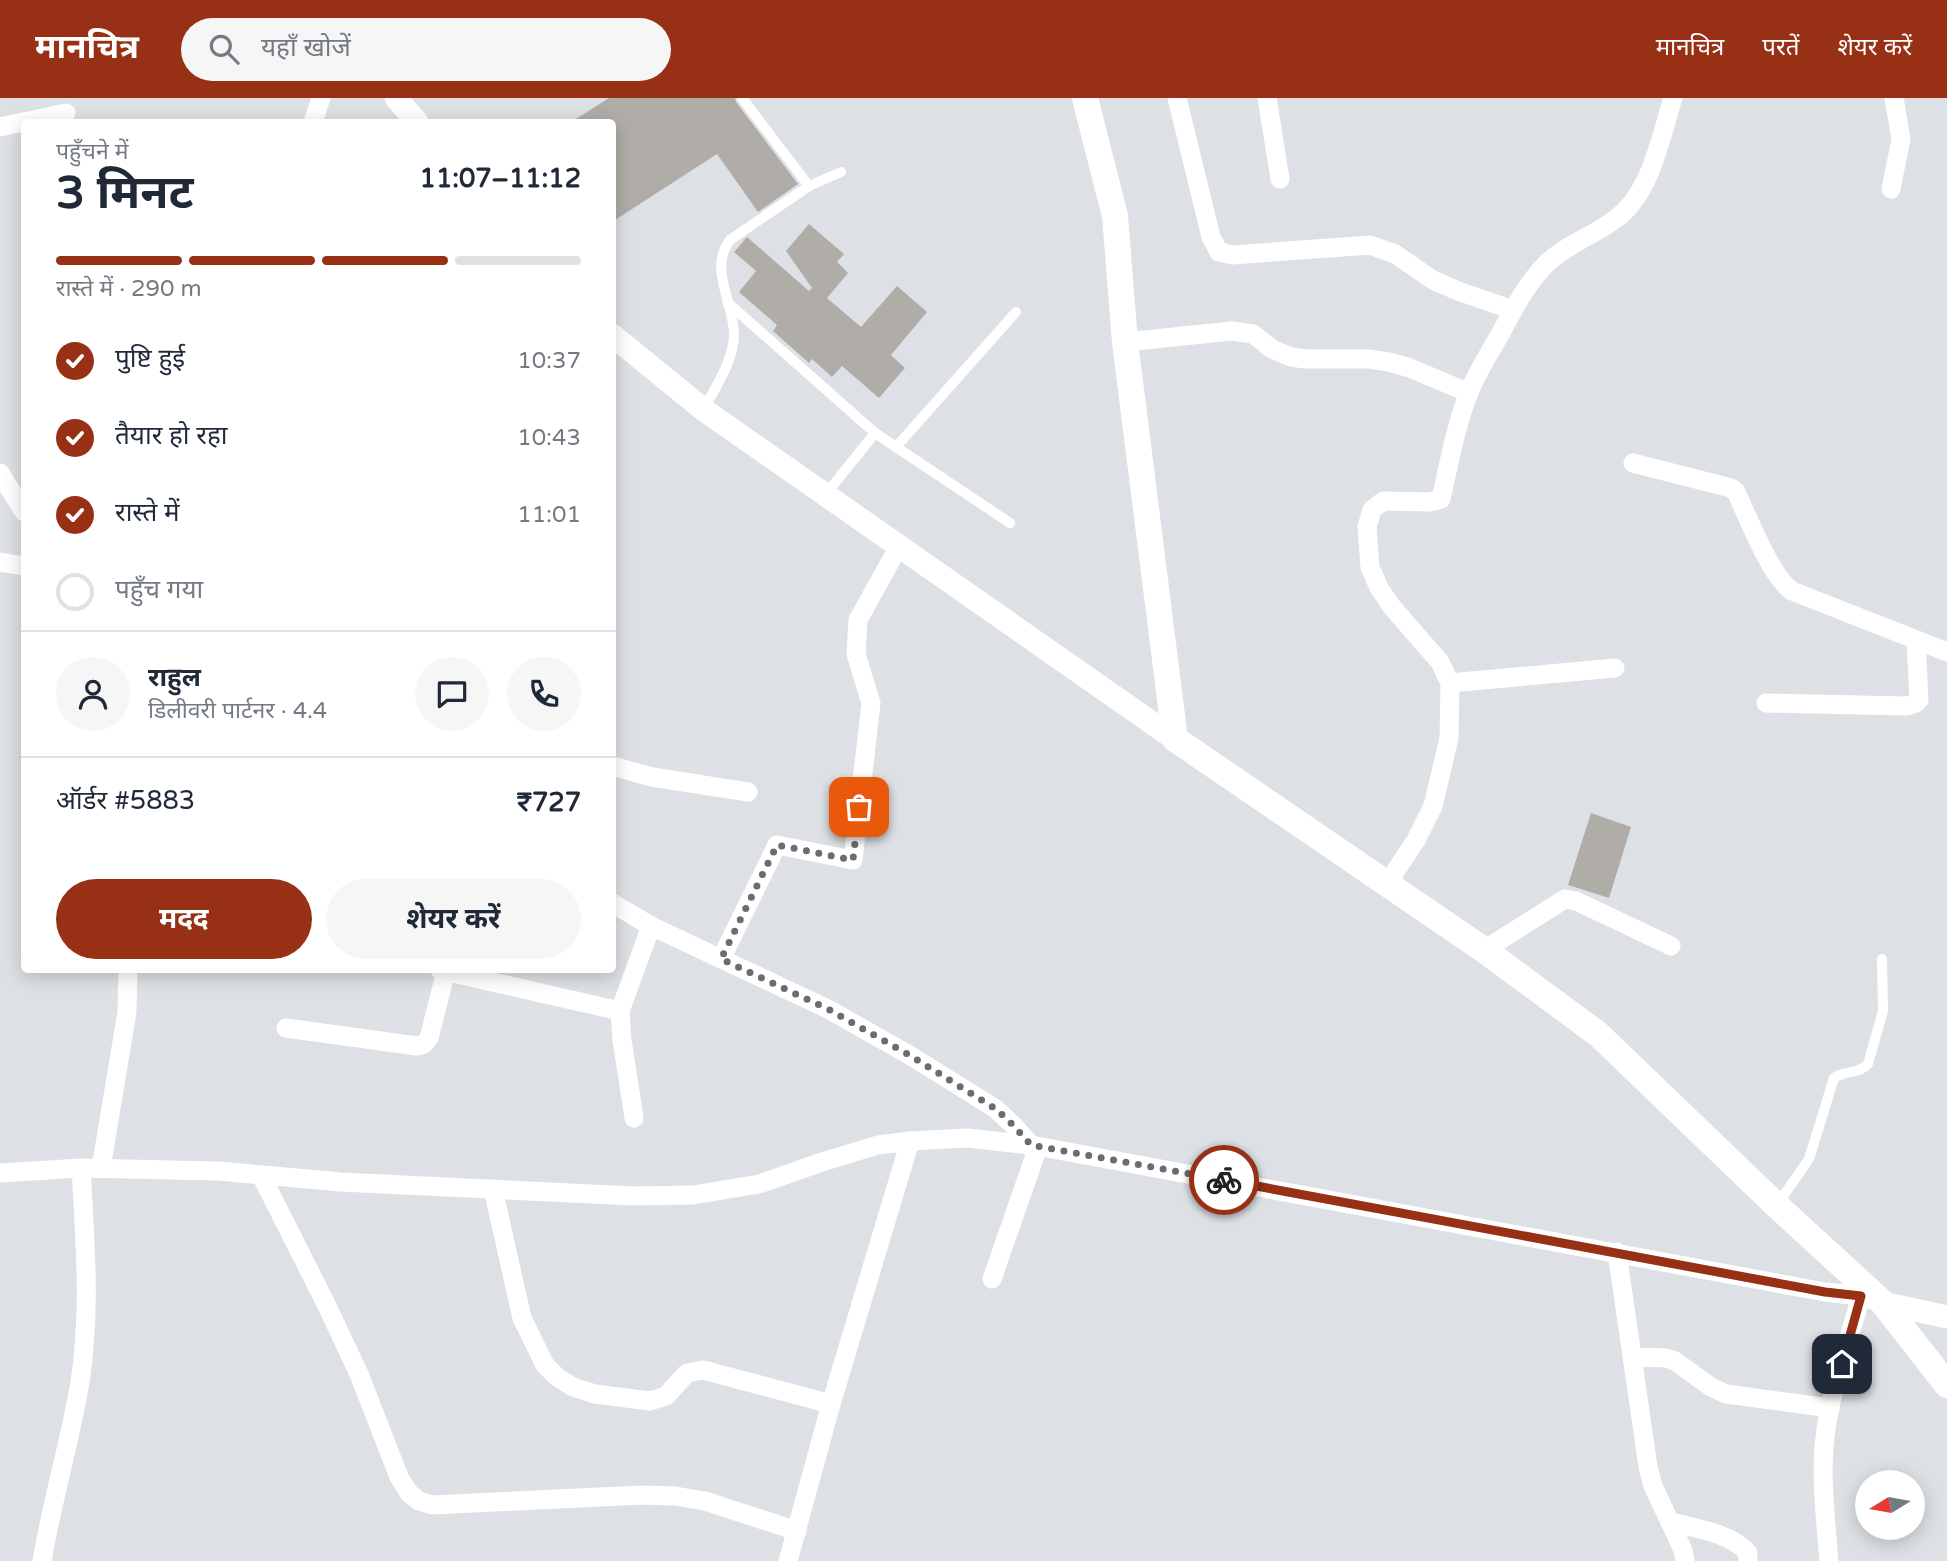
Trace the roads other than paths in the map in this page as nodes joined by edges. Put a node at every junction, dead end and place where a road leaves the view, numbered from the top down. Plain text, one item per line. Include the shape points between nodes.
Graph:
1 (321, 98) edge
2 (396, 98) edge
3 (742, 98) edge
4 (1085, 98) edge
5 (1177, 98) edge
6 (1267, 98) edge
7 (1673, 98) edge
8 (1894, 98) edge
9 (66, 111) edge
10 (33, 119) edge
11 (314, 119) edge
12 (414, 119) edge
13 (21, 122) edge
14 (0, 127) edge
15 (841, 172) dead end
16 (1280, 179) dead end
17 (809, 187) junction
18 (1891, 189) dead end
19 (727, 302) junction
20 (1513, 310) junction
21 (1016, 312) dead end
22 (616, 338) edge
23 (1125, 342) junction
24 (1469, 393) junction
25 (704, 410) junction
26 (875, 433) junction
27 (896, 447) junction
28 (1633, 463) dead end
29 (0, 473) edge
30 (826, 495) junction
31 (21, 507) edge
32 (1010, 523) dead end
33 (899, 546) junction
34 (0, 562) edge
35 (21, 566) edge
36 (1916, 640) junction
37 (1947, 652) edge
38 (1615, 668) dead end
39 (1450, 683) junction
40 (1766, 702) dead end
41 (1175, 739) junction
42 (616, 767) edge
43 (748, 792) dead end
44 (1387, 884) junction
45 (616, 905) edge
46 (651, 926) junction
47 (1671, 946) dead end
48 (1484, 950) junction
49 (721, 959) junction
50 (1882, 959) dead end
51 (128, 973) edge
52 (442, 973) edge
53 (471, 973) edge
54 (489, 975) edge
55 (620, 1011) junction
56 (286, 1028) dead end
57 (634, 1118) dead end
58 (910, 1140) junction
59 (1035, 1146) junction
60 (81, 1168) junction
61 (101, 1168) junction
62 (0, 1173) edge
63 (261, 1175) junction
64 (493, 1189) junction
65 (1776, 1205) junction
66 (1617, 1252) junction
67 (992, 1279) dead end
68 (1872, 1300) junction
69 (1947, 1317) edge
70 (1632, 1357) junction
71 (1947, 1385) edge
72 (831, 1404) junction
73 (1830, 1408) junction
74 (1671, 1522) junction
75 (797, 1531) junction
76 (42, 1561) edge
77 (788, 1561) edge
78 (1685, 1561) edge
79 (1748, 1561) edge
80 (1829, 1561) edge

1 - 11 street
2 - 12 street
3 - 17 lane
4 - 23 main road via 1115,216
5 - 20 street via 1210,237 1219,252 1233,255 1370,246 1395,254 1433,280
6 - 16 street
7 - 20 street via 1650,171 1628,209 1547,263
8 - 18 street via 1901,139
9 - 10 street
13 - 14 street
15 - 17 lane
17 - 19 lane via 724,248 721,260
19 - 25 lane via 734,333 730,357
19 - 26 lane
20 - 24 street
21 - 27 lane
22 - 25 street
23 - 24 street via 1232,331 1253,334 1291,357 1389,362
23 - 41 main road
24 - 39 street via 1441,499 1382,501 1372,510 1367,527 1370,567 1379,588 1440,662
25 - 30 street
26 - 27 lane
26 - 30 lane
27 - 32 lane
28 - 36 street via 1723,486 1738,497 1785,586
29 - 31 street
30 - 33 street
33 - 41 street
33 - 49 street via 858,621 856,654 871,703 853,860 777,845
34 - 35 street
36 - 37 street
36 - 40 street via 1920,687 1916,704
38 - 39 street
39 - 44 street via 1449,738 1433,806
41 - 44 main road
42 - 43 street
44 - 48 main road
45 - 46 street
46 - 49 street
46 - 55 street
47 - 48 street via 1565,900
48 - 65 main road via 1598,1034
49 - 59 street via 828,1009 911,1056 996,1109
50 - 65 lane via 1883,1011 1868,1064 1834,1078 1809,1159
51 - 61 street via 127,1012
52 - 56 street via 429,1038 421,1045
53 - 54 street
54 - 55 street
55 - 57 street
58 - 59 street via 967,1138
58 - 64 street via 878,1145 759,1184 693,1195
58 - 72 street
59 - 66 street
59 - 67 street
60 - 61 street
60 - 62 street
60 - 76 street via 86,1330
61 - 63 street
63 - 64 street
63 - 75 street via 359,1374 399,1477 419,1500 432,1505 675,1496
64 - 72 street via 522,1318 545,1365 556,1377 595,1394 650,1401 666,1396 687,1373 703,1370
65 - 68 main road
66 - 68 street
66 - 70 street
68 - 69 street
68 - 71 main road
68 - 73 street
70 - 73 street via 1666,1358 1726,1394
70 - 74 street via 1648,1467
72 - 75 street
73 - 80 street via 1822,1472
74 - 78 street
74 - 79 street via 1740,1544
75 - 77 street

